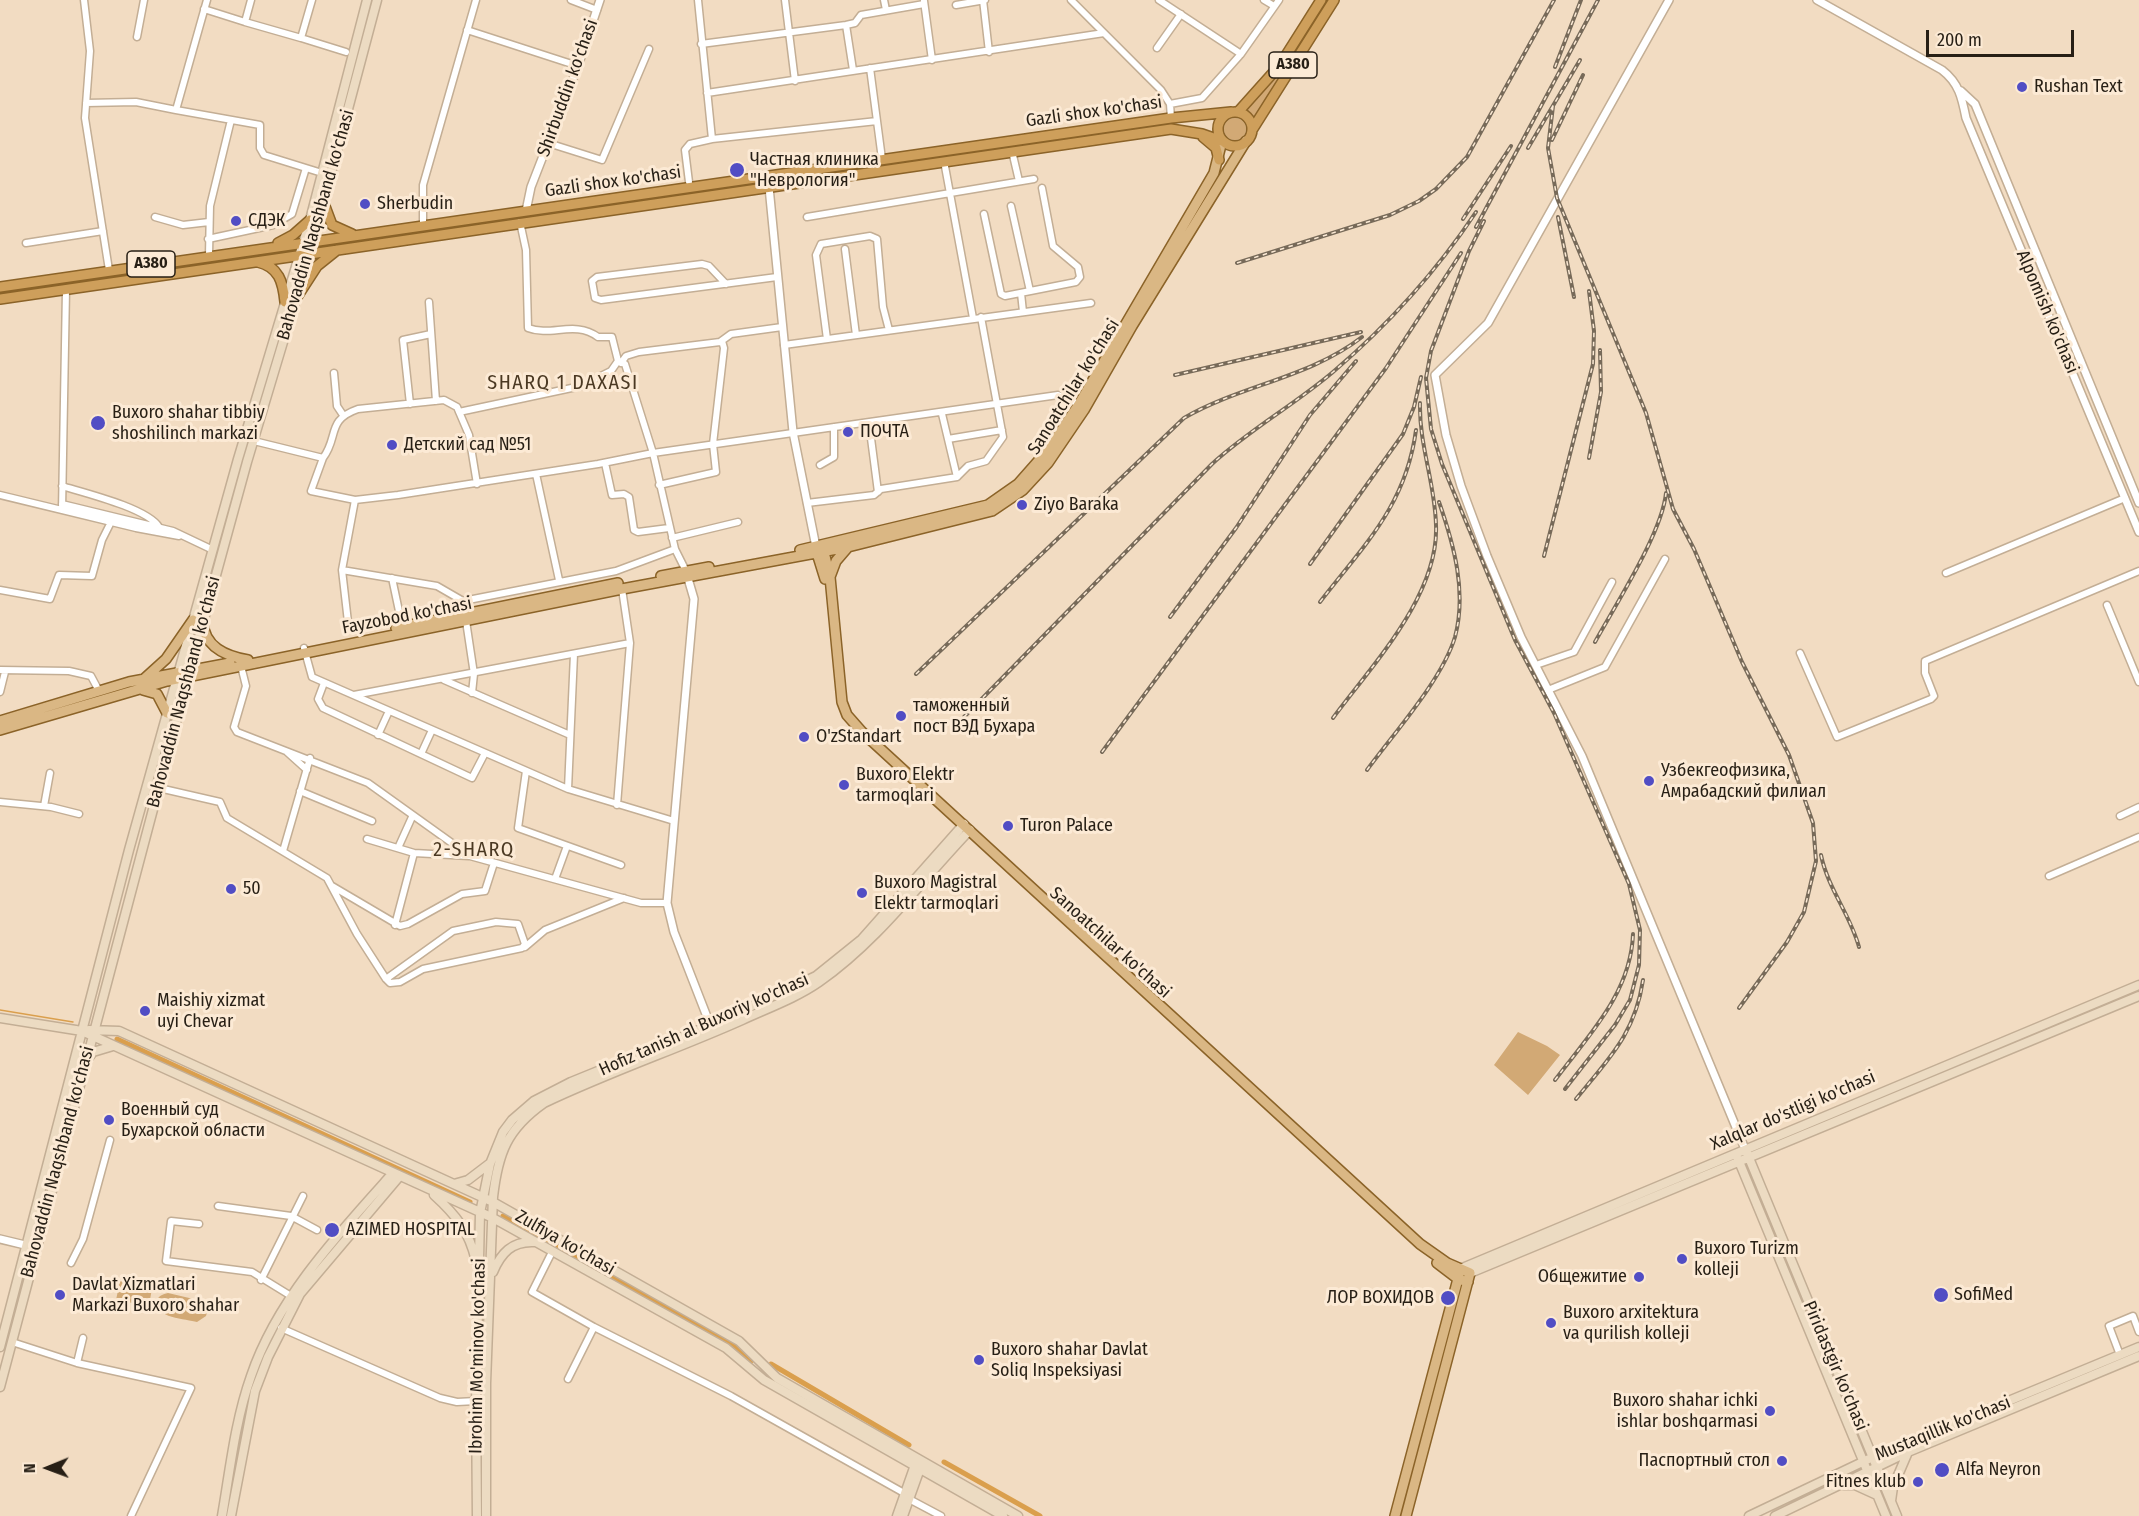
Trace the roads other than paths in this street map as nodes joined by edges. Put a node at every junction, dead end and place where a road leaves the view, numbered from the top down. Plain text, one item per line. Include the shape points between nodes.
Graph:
1 (84, 0) edge
2 (144, 0) edge
3 (207, 0) edge
4 (251, 0) edge
5 (312, 0) edge
6 (367, 0) edge
7 (377, 0) edge
8 (476, 0) edge
9 (570, 0) edge
10 (600, 0) edge
11 (698, 0) edge
12 (785, 0) edge
13 (884, 0) edge
14 (985, 0) edge
15 (1071, 0) edge
16 (1159, 0) edge
17 (1264, 0) edge
18 (1321, 0) edge
19 (1334, 0) edge
20 (1669, 0) edge
21 (1817, 0) edge
22 (924, 2) edge
23 (1276, 3) edge
24 (956, 4) dead end
25 (204, 9) junction
26 (597, 10) junction
27 (886, 10) junction
28 (1181, 14) junction
29 (245, 22) junction
30 (846, 25) junction
31 (1294, 29) dead end
32 (467, 30) junction
33 (790, 33) junction
34 (1104, 33) junction
35 (137, 37) dead end
36 (301, 38) junction
37 (1295, 42) junction
38 (701, 44) junction
39 (1157, 48) dead end
40 (649, 49) dead end
41 (346, 52) dead end
42 (990, 52) junction
43 (1241, 54) junction
44 (932, 60) junction
45 (578, 66) junction
46 (870, 68) junction
47 (853, 70) junction
48 (795, 81) junction
49 (1961, 91) junction
50 (707, 93) junction
51 (86, 103) junction
52 (1170, 104) junction
53 (176, 110) junction
54 (1234, 112) junction
55 (1171, 118) junction
56 (231, 120) junction
57 (877, 121) junction
58 (1252, 130) junction
59 (1196, 132) junction
60 (712, 139) junction
61 (1222, 141) junction
62 (1246, 141) junction
63 (548, 143) junction
64 (1012, 151) junction
65 (882, 159) junction
66 (1219, 160) junction
67 (944, 161) junction
68 (306, 168) junction
69 (322, 173) junction
70 (1034, 179) dead end
71 (1019, 181) junction
72 (689, 182) dead end
73 (769, 187) junction
74 (1042, 188) dead end
75 (951, 193) junction
76 (323, 201) junction
77 (1011, 206) dead end
78 (526, 211) junction
79 (984, 214) dead end
80 (155, 217) dead end
81 (807, 218) dead end
82 (310, 220) junction
83 (209, 222) junction
84 (520, 222) junction
85 (423, 226) junction
86 (103, 231) junction
87 (354, 235) junction
88 (208, 239) junction
89 (313, 241) junction
90 (303, 242) junction
91 (26, 243) dead end
92 (270, 247) junction
93 (341, 248) junction
94 (845, 249) dead end
95 (310, 252) junction
96 (299, 254) junction
97 (209, 255) junction
98 (255, 262) junction
99 (109, 270) junction
100 (777, 277) junction
101 (0, 284) edge
102 (726, 284) junction
103 (66, 290) junction
104 (1030, 291) junction
105 (1021, 293) junction
106 (0, 299) edge
107 (290, 301) junction
108 (429, 302) dead end
109 (1091, 303) dead end
110 (1023, 312) junction
111 (981, 317) junction
112 (973, 318) junction
113 (1129, 324) junction
114 (782, 327) junction
115 (889, 330) junction
116 (431, 334) junction
117 (856, 335) junction
118 (827, 339) junction
119 (722, 341) junction
120 (784, 345) junction
121 (620, 362) junction
122 (334, 373) dead end
123 (436, 401) junction
124 (410, 404) junction
125 (996, 404) junction
126 (1079, 405) junction
127 (459, 412) junction
128 (942, 414) junction
129 (343, 415) junction
130 (869, 423) junction
131 (834, 427) junction
132 (1002, 430) junction
133 (793, 432) junction
134 (249, 439) junction
135 (948, 439) junction
136 (713, 444) junction
137 (653, 453) junction
138 (323, 458) junction
139 (238, 459) junction
140 (248, 462) junction
141 (605, 463) junction
142 (820, 465) dead end
143 (536, 474) junction
144 (957, 477) junction
145 (477, 484) junction
146 (659, 484) junction
147 (62, 486) junction
148 (878, 492) junction
149 (0, 495) edge
150 (2125, 498) junction
151 (355, 500) junction
152 (807, 503) junction
153 (2139, 503) edge
154 (62, 507) junction
155 (111, 522) junction
156 (738, 522) dead end
157 (159, 527) junction
158 (669, 528) junction
159 (2139, 532) edge
160 (179, 536) junction
161 (672, 538) junction
162 (847, 542) junction
163 (675, 549) junction
164 (213, 550) junction
165 (835, 550) junction
166 (818, 551) junction
167 (1665, 559) dead end
168 (342, 570) junction
169 (2139, 571) edge
170 (827, 572) junction
171 (1946, 573) dead end
172 (687, 574) junction
173 (392, 578) junction
174 (559, 580) junction
175 (1612, 582) dead end
176 (622, 588) junction
177 (0, 590) edge
178 (463, 601) junction
179 (2107, 605) dead end
180 (464, 617) junction
181 (198, 621) junction
182 (348, 622) dead end
183 (403, 630) junction
184 (630, 643) junction
185 (304, 651) junction
186 (1800, 653) dead end
187 (574, 654) junction
188 (244, 663) junction
189 (1536, 665) junction
190 (3, 671) edge
191 (189, 673) junction
192 (474, 674) junction
193 (177, 675) junction
194 (143, 679) junction
195 (443, 680) junction
196 (2139, 682) edge
197 (324, 683) junction
198 (137, 690) junction
199 (1548, 690) junction
200 (99, 691) junction
201 (377, 691) junction
202 (0, 692) edge
203 (472, 693) junction
204 (354, 695) junction
205 (372, 704) junction
206 (389, 711) junction
207 (167, 713) junction
208 (0, 721) edge
209 (0, 730) edge
210 (432, 730) junction
211 (378, 735) junction
212 (570, 735) junction
213 (284, 748) junction
214 (485, 753) junction
215 (421, 754) junction
216 (310, 758) junction
217 (307, 770) junction
218 (526, 771) junction
219 (50, 772) dead end
220 (159, 788) junction
221 (568, 789) junction
222 (300, 791) junction
223 (0, 802) edge
224 (617, 805) junction
225 (44, 807) junction
226 (2139, 807) edge
227 (79, 814) dead end
228 (2120, 816) dead end
229 (412, 817) junction
230 (674, 821) junction
231 (372, 822) dead end
232 (965, 829) junction
233 (2139, 837) edge
234 (367, 839) dead end
235 (567, 846) junction
236 (398, 848) junction
237 (282, 851) junction
238 (414, 853) junction
239 (470, 856) junction
240 (494, 862) junction
241 (621, 865) dead end
242 (2049, 876) dead end
243 (555, 879) junction
244 (331, 885) junction
245 (624, 898) junction
246 (667, 903) junction
247 (395, 925) junction
248 (525, 947) junction
249 (386, 979) junction
250 (2139, 985) edge
251 (2139, 996) edge
252 (97, 1016) junction
253 (0, 1018) edge
254 (112, 1029) junction
255 (712, 1029) junction
256 (82, 1031) junction
257 (93, 1032) junction
258 (113, 1046) junction
259 (83, 1065) junction
260 (110, 1140) dead end
261 (1746, 1152) junction
262 (1738, 1158) junction
263 (490, 1164) junction
264 (395, 1175) junction
265 (453, 1184) junction
266 (429, 1191) junction
267 (303, 1196) dead end
268 (482, 1197) junction
269 (493, 1202) junction
270 (218, 1206) dead end
271 (480, 1213) junction
272 (291, 1216) junction
273 (493, 1218) junction
274 (199, 1224) dead end
275 (317, 1230) dead end
276 (0, 1239) edge
277 (534, 1242) junction
278 (25, 1245) junction
279 (34, 1251) junction
280 (552, 1252) junction
281 (71, 1263) dead end
282 (479, 1275) junction
283 (1464, 1276) junction
284 (490, 1278) junction
285 (261, 1280) junction
286 (295, 1294) junction
287 (1809, 1316) junction
288 (279, 1327) junction
289 (594, 1327) junction
290 (2139, 1332) edge
291 (83, 1338) dead end
292 (12, 1342) junction
293 (0, 1347) edge
294 (2139, 1347) edge
295 (2120, 1355) junction
296 (2139, 1356) edge
297 (77, 1364) junction
298 (568, 1379) dead end
299 (2068, 1381) junction
300 (476, 1383) junction
301 (486, 1383) junction
302 (0, 1387) edge
303 (476, 1401) junction
304 (1964, 1424) junction
305 (1908, 1452) junction
306 (1873, 1457) junction
307 (1864, 1461) junction
308 (918, 1463) junction
309 (1872, 1469) junction
310 (1837, 1487) junction
311 (1877, 1495) junction
312 (906, 1496) junction
313 (1891, 1502) junction
314 (131, 1516) edge
315 (222, 1516) edge
316 (231, 1516) edge
317 (477, 1516) edge
318 (486, 1516) edge
319 (897, 1516) edge
320 (903, 1516) edge
321 (941, 1516) edge
322 (1003, 1516) edge
323 (1018, 1516) edge
324 (1395, 1516) edge
325 (1406, 1516) edge
326 (1749, 1516) edge
327 (1775, 1516) edge
328 (1886, 1516) edge
329 (1897, 1516) edge

1 - 51 street via 90,51
2 - 35 street
3 - 25 street
4 - 29 street
5 - 36 street
6 - 69 main road, Bahovaddin Naqshband ko'chasi
7 - 76 main road, Bahovaddin Naqshband ko'chasi
8 - 32 street
9 - 26 street
10 - 26 street, Shirbuddin ko'chasi
11 - 38 street
12 - 33 street
13 - 27 street
14 - 24 street
14 - 42 street
15 - 34 street
16 - 28 street
17 - 23 street
18 - 37 highway, A380
19 - 58 highway, A380
20 - 189 street via 1488,323 1435,375 1461,486 1486,556
21 - 49 street, Alpomish ko'chasi via 1942,70
22 - 27 street
22 - 44 street
23 - 43 street
25 - 29 street
25 - 53 street
26 - 45 street, Shirbuddin ko'chasi
27 - 30 street via 861,15 855,23
28 - 39 street
28 - 43 street
29 - 36 street
30 - 33 street
30 - 47 street
31 - 37 highway
32 - 45 street
32 - 85 street via 423,185
33 - 38 street
33 - 48 street
34 - 42 street
34 - 52 street via 1140,67
36 - 41 street
37 - 54 highway, A380 via 1271,77
38 - 50 street
40 - 63 street via 602,160
42 - 44 street
43 - 52 street via 1202,98
44 - 46 street
45 - 63 street, Shirbuddin ko'chasi
46 - 47 street
46 - 57 street
47 - 48 street
48 - 50 street
49 - 150 street, Alpomish ko'chasi via 1966,118
49 - 153 street, Alpomish ko'chasi via 1975,104
50 - 60 street
51 - 53 street via 136,102
51 - 86 street
52 - 55 street
53 - 56 street
54 - 55 highway, Gazli shox ko'chasi / A380
54 - 58 highway via 1248,118
54 - 61 highway via 1219,124
55 - 65 highway, Gazli shox ko'chasi / A380
56 - 68 street via 260,125 260,148 264,155
56 - 83 street
57 - 60 street
57 - 65 street
58 - 62 highway
59 - 61 highway, Gazli shox ko'chasi / A380
59 - 64 highway, Gazli shox ko'chasi / A380 via 1171,129
59 - 66 highway via 1215,148
60 - 72 street via 686,146
61 - 62 highway via 1235,145
61 - 66 main road
62 - 113 main road, Sanoatchilar ko'chasi
63 - 78 street, Shirbuddin ko'chasi
64 - 67 highway, Gazli shox ko'chasi / A380
64 - 71 street
65 - 78 highway, Gazli shox ko'chasi / A380
66 - 113 main road
67 - 73 highway, Gazli shox ko'chasi / A380
67 - 75 street
68 - 69 street
68 - 88 street via 292,214 273,225
69 - 82 main road, Bahovaddin Naqshband ko'chasi
70 - 71 street
71 - 75 street
73 - 84 highway, Gazli shox ko'chasi / A380
73 - 100 street
74 - 104 street via 1053,246 1078,267 1080,277 1076,282
75 - 81 street
75 - 112 street
76 - 87 highway via 332,225
76 - 89 main road, Bahovaddin Naqshband ko'chasi
77 - 104 street
78 - 85 highway, Gazli shox ko'chasi / A380
79 - 105 street via 999,291 1005,296
80 - 83 street via 183,225
82 - 90 main road, Bahovaddin Naqshband ko'chasi
82 - 92 highway
83 - 88 street
84 - 93 highway, Gazli shox ko'chasi / A380
84 - 121 street via 526,250 528,328 576,328 593,331 598,337 612,337
85 - 87 highway, Gazli shox ko'chasi / A380
86 - 91 street
86 - 99 street
87 - 89 highway, Gazli shox ko'chasi / A380
88 - 97 street
89 - 90 highway, Gazli shox ko'chasi / A380
89 - 95 main road, Bahovaddin Naqshband ko'chasi
90 - 92 highway, Gazli shox ko'chasi / A380
90 - 96 main road, Bahovaddin Naqshband ko'chasi
92 - 97 highway, Gazli shox ko'chasi / A380
93 - 95 highway, Gazli shox ko'chasi / A380
93 - 107 highway via 317,266
94 - 117 street
95 - 96 highway, Gazli shox ko'chasi / A380
95 - 107 main road, Bahovaddin Naqshband ko'chasi
96 - 98 highway, Gazli shox ko'chasi / A380
96 - 107 main road, Bahovaddin Naqshband ko'chasi
97 - 99 highway, Gazli shox ko'chasi / A380
98 - 103 highway, Gazli shox ko'chasi / A380
98 - 107 highway via 277,271
99 - 101 highway, Gazli shox ko'chasi / A380
100 - 102 street
100 - 114 street
102 - 102 street via 597,300 592,281 597,277 702,264 710,266
103 - 106 highway, Gazli shox ko'chasi / A380
103 - 147 street
104 - 105 street
105 - 110 street
107 - 134 main road, Bahovaddin Naqshband ko'chasi
108 - 116 street
109 - 110 street
110 - 111 street
111 - 112 street
111 - 125 street
112 - 115 street
113 - 126 main road, Sanoatchilar ko'chasi
113 - 162 main road, Sanoatchilar ko'chasi via 1078,418 1048,463 1023,490 992,511
114 - 119 street via 731,334
114 - 120 street
115 - 117 street
115 - 118 street via 883,306 878,239 870,236 821,244 818,249
116 - 123 street
116 - 124 street via 404,340
117 - 118 street
118 - 120 street
119 - 121 street via 639,352
119 - 136 street
120 - 133 street
121 - 127 street via 581,386
121 - 137 street via 625,364
122 - 129 street via 337,406
123 - 124 street
123 - 127 street via 451,401
124 - 129 street via 358,409
125 - 126 street via 1058,395
125 - 128 street
125 - 132 street
126 - 162 main road, Sanoatchilar ko'chasi via 1034,468 988,505
127 - 145 street via 469,435
128 - 130 street
128 - 135 street
129 - 138 street via 334,424
130 - 131 street
130 - 148 street
131 - 133 street
131 - 142 street via 834,457
132 - 135 street
132 - 144 street via 1003,437 986,461 968,466
133 - 136 street
133 - 152 street
134 - 138 street
134 - 139 main road, Bahovaddin Naqshband ko'chasi
134 - 140 main road, Bahovaddin Naqshband ko'chasi
135 - 144 street
136 - 137 street
136 - 146 street via 716,472
137 - 141 street
137 - 146 street
138 - 151 street via 311,491
139 - 140 main road
139 - 164 main road, Bahovaddin Naqshband ko'chasi
140 - 181 main road, Bahovaddin Naqshband ko'chasi
141 - 143 street
141 - 158 street via 612,495 629,497 634,530
143 - 145 street
143 - 174 street
144 - 148 street
145 - 151 street
146 - 158 street
147 - 154 street
147 - 157 street via 136,512
148 - 152 street
149 - 154 street
150 - 159 street, Alpomish ko'chasi
150 - 171 street
151 - 168 street
152 - 166 street
154 - 155 street
154 - 157 street
155 - 160 street
155 - 177 street via 93,576 58,575 50,599
156 - 161 street
157 - 160 street
158 - 161 street
160 - 164 street
161 - 163 street
162 - 165 main road, Sanoatchilar ko'chasi
162 - 166 main road, Sanoatchilar ko'chasi
162 - 170 main road
163 - 172 street
163 - 174 street via 616,571
164 - 181 main road, Bahovaddin Naqshband ko'chasi
165 - 166 main road
165 - 170 main road, Sanoatchilar ko'chasi
166 - 170 main road, Sanoatchilar ko'chasi
166 - 172 main road, Fayzobod ko'chasi
167 - 199 street via 1605,667
168 - 173 street
168 - 182 street
169 - 186 street via 1925,661 1925,673 1935,696 1837,737
170 - 232 main road, Sanoatchilar ko'chasi via 839,683 847,715
172 - 176 main road, Fayzobod ko'chasi
172 - 180 main road
172 - 230 street via 694,602
173 - 178 street via 436,586
173 - 183 street
174 - 178 street
175 - 189 street via 1575,652
176 - 180 main road, Fayzobod ko'chasi
176 - 184 street
178 - 180 street
179 - 196 street
180 - 183 main road, Fayzobod ko'chasi
180 - 192 street
181 - 188 main road via 214,646
181 - 191 main road, Bahovaddin Naqshband ko'chasi
181 - 193 main road, Bahovaddin Naqshband ko'chasi
181 - 194 main road
183 - 185 main road, Fayzobod ko'chasi
184 - 187 street
184 - 224 street
185 - 188 main road, Fayzobod ko'chasi
185 - 197 street via 312,678
187 - 192 street
187 - 212 street
188 - 191 main road, Fayzobod ko'chasi
188 - 213 street via 246,686 234,730
189 - 199 street
190 - 200 street via 69,671 91,676
190 - 202 street
191 - 193 main road
191 - 220 main road, Bahovaddin Naqshband ko'chasi
192 - 195 street
192 - 203 street
193 - 194 main road
193 - 198 main road
193 - 207 main road, Bahovaddin Naqshband ko'chasi
194 - 200 main road
195 - 201 street
195 - 203 street
197 - 204 street
197 - 211 street via 318,699 320,705
198 - 207 main road via 157,694
198 - 209 main road
199 - 261 street via 1582,756
200 - 208 main road
201 - 204 street
201 - 205 street
203 - 212 street
204 - 205 street
205 - 206 street
206 - 210 street
206 - 211 street
207 - 256 main road, Bahovaddin Naqshband ko'chasi
210 - 214 street
210 - 215 street
211 - 215 street
212 - 221 street
213 - 216 street
213 - 217 street
214 - 215 street via 472,778
214 - 218 street
216 - 217 street
216 - 229 street via 368,783
217 - 222 street
218 - 221 street
218 - 235 street via 518,828
219 - 225 street
220 - 237 street via 220,802 227,818
220 - 252 main road, Bahovaddin Naqshband ko'chasi
221 - 224 street
222 - 231 street
222 - 237 street
223 - 225 street
224 - 230 street
225 - 227 street
226 - 228 street
229 - 236 street
229 - 239 street
230 - 246 street
232 - 255 main road, Hofiz tanish al Buxoriy ko'chasi via 862,939 834,963 798,987
232 - 283 main road, Sanoatchilar ko'chasi via 1420,1244
233 - 242 street
234 - 236 street
235 - 241 street
235 - 243 street
236 - 238 street
237 - 244 street via 327,878
238 - 239 street
238 - 247 street
239 - 240 street
240 - 243 street
240 - 247 street via 485,891 462,894 408,924
243 - 245 street
244 - 247 street
244 - 249 street
245 - 246 street via 648,904
245 - 248 street via 545,930
246 - 255 street via 674,932
248 - 249 street via 423,969 400,982 390,983
248 - 249 street via 518,924 496,922 453,931
250 - 261 main road, Xalqlar do'stligi ko'chasi
251 - 261 main road, Xalqlar do'stligi ko'chasi
252 - 254 main road
252 - 257 main road, Bahovaddin Naqshband ko'chasi
253 - 256 main road
254 - 257 main road, Zulfiya ko'chasi
254 - 265 main road, Zulfiya ko'chasi
255 - 263 main road, Hofiz tanish al Buxoriy ko'chasi via 571,1082 534,1101 503,1132
255 - 269 main road, Hofiz tanish al Buxoriy ko'chasi via 533,1111 505,1144 496,1171
256 - 257 main road
256 - 278 main road, Bahovaddin Naqshband ko'chasi
257 - 258 main road, Zulfiya ko'chasi
257 - 259 main road, Bahovaddin Naqshband ko'chasi
258 - 259 main road via 93,1052
258 - 264 main road, Zulfiya ko'chasi
259 - 279 main road, Bahovaddin Naqshband ko'chasi
260 - 281 street via 83,1239
261 - 262 main road, Xalqlar do'stligi ko'chasi
261 - 287 main road, Piridastgir ko'chasi
262 - 283 main road, Xalqlar do'stligi ko'chasi
262 - 287 main road, Piridastgir ko'chasi
263 - 265 main road via 468,1180
263 - 268 main road, Hofiz tanish al Buxoriy ko'chasi
264 - 266 main road, Zulfiya ko'chasi
264 - 286 main road
265 - 268 main road, Zulfiya ko'chasi
266 - 271 main road, Zulfiya ko'chasi
266 - 282 main road via 464,1226 472,1241
267 - 272 street
268 - 269 main road, Zulfiya ko'chasi
268 - 271 main road, Ibrohim Mo'minov ko'chasi
269 - 273 main road, Ibrohim Mo'minov ko'chasi
269 - 308 main road, Zulfiya ko'chasi via 739,1341 777,1378
270 - 272 street
271 - 273 main road, Zulfiya ko'chasi
271 - 282 main road, Ibrohim Mo'minov ko'chasi
272 - 275 street
272 - 285 street
273 - 277 main road, Zulfiya ko'chasi
273 - 284 main road, Ibrohim Mo'minov ko'chasi
274 - 285 street via 171,1221 166,1261 252,1272
276 - 278 street
277 - 280 main road, Zulfiya ko'chasi
277 - 284 main road via 525,1241 505,1250
278 - 279 street
278 - 293 main road, Bahovaddin Naqshband ko'chasi
279 - 292 main road, Bahovaddin Naqshband ko'chasi
280 - 289 street via 532,1292
280 - 308 main road, Zulfiya ko'chasi via 726,1348 764,1380
282 - 300 main road, Ibrohim Mo'minov ko'chasi
283 - 324 main road
283 - 325 main road
284 - 301 main road, Ibrohim Mo'minov ko'chasi
285 - 286 street
286 - 288 main road
287 - 306 main road, Piridastgir ko'chasi
287 - 307 main road, Piridastgir ko'chasi
288 - 303 street via 440,1398
288 - 315 main road via 248,1386
288 - 316 main road via 255,1391
289 - 298 street
289 - 312 street via 731,1396
290 - 295 street via 2133,1316 2109,1326
291 - 297 street
292 - 297 street
292 - 302 main road, Bahovaddin Naqshband ko'chasi
294 - 295 main road, Mustaqillik ko'chasi
295 - 299 main road, Mustaqillik ko'chasi
296 - 299 main road, Mustaqillik ko'chasi
297 - 314 street via 191,1388
299 - 304 main road, Mustaqillik ko'chasi
300 - 301 main road
300 - 303 main road, Ibrohim Mo'minov ko'chasi
301 - 318 main road, Ibrohim Mo'minov ko'chasi
303 - 317 main road, Ibrohim Mo'minov ko'chasi
304 - 305 main road, Mustaqillik ko'chasi
304 - 306 main road, Mustaqillik ko'chasi
305 - 309 main road, Mustaqillik ko'chasi
305 - 313 main road
306 - 307 main road, Mustaqillik ko'chasi
306 - 309 main road, Piridastgir ko'chasi
307 - 309 main road, Piridastgir ko'chasi
307 - 326 main road, Mustaqillik ko'chasi
308 - 312 main road
308 - 322 main road, Zulfiya ko'chasi
308 - 323 main road, Zulfiya ko'chasi
309 - 310 main road, Mustaqillik ko'chasi
309 - 311 main road, Piridastgir ko'chasi
309 - 313 main road, Piridastgir ko'chasi
310 - 311 main road via 1855,1485
310 - 327 main road, Mustaqillik ko'chasi
311 - 328 main road, Piridastgir ko'chasi
312 - 319 main road
312 - 320 main road
312 - 321 street
313 - 329 main road, Piridastgir ko'chasi

